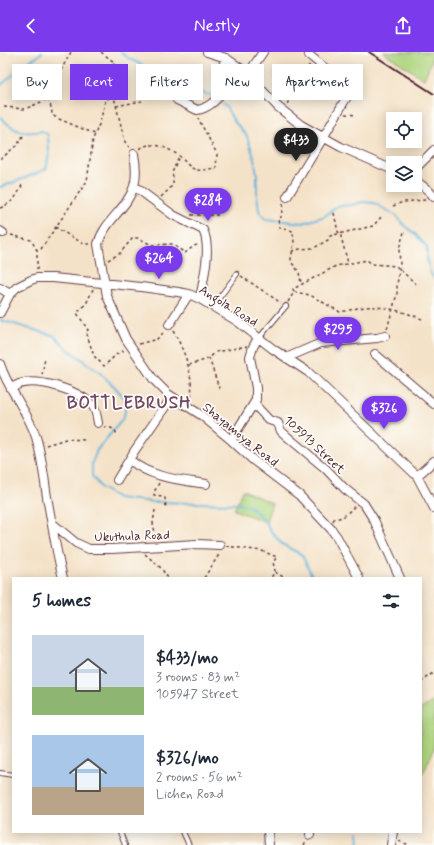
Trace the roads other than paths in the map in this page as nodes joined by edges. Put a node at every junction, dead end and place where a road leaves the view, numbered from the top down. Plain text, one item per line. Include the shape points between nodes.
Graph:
1 (207, 52) edge
2 (263, 52) edge
3 (311, 57) road end
4 (226, 58) junction
5 (236, 64) edge
6 (255, 64) edge
7 (264, 91) edge
8 (177, 100) dead end
9 (323, 138) junction
10 (434, 150) edge
11 (134, 154) road end
12 (422, 162) edge
13 (386, 167) edge
14 (134, 186) junction
15 (422, 186) edge
16 (287, 196) road end
17 (430, 198) edge
18 (237, 274) road end
19 (100, 284) junction
20 (0, 288) edge
21 (10, 294) junction
22 (189, 294) junction
23 (200, 299) junction
24 (213, 306) junction
25 (286, 306) road end
26 (1, 309) edge
27 (169, 325) road end
28 (385, 336) road end
29 (258, 338) junction
30 (375, 354) dead end
31 (286, 358) junction
32 (0, 364) edge
33 (11, 389) junction
34 (172, 397) junction
35 (254, 404) junction
36 (434, 404) edge
37 (98, 423) dead end
38 (231, 440) junction
39 (130, 460) junction
40 (434, 461) edge
41 (417, 476) junction
42 (117, 480) dead end
43 (206, 484) dead end
44 (434, 508) edge
45 (52, 523) junction
46 (220, 545) road end
47 (63, 577) edge
48 (358, 577) edge
49 (400, 577) edge
50 (0, 773) edge
51 (12, 775) edge
52 (120, 833) edge
53 (183, 833) edge
54 (268, 833) edge
55 (125, 845) edge
56 (189, 845) edge
57 (269, 845) edge

1 - 4 street
2 - 6 street
3 - 9 street via 351,86 352,90
4 - 5 street
4 - 8 street via 218,78 218,97 199,110
7 - 9 street via 300,125
9 - 13 street
9 - 16 street
10 - 12 street
11 - 14 street
14 - 19 street, Shayamoya Road via 100,238
14 - 23 street via 173,215 203,230 206,258
15 - 17 street via 429,191
18 - 24 lane
19 - 21 street, Angola Road via 37,278 23,283
19 - 22 street, Angola Road
19 - 34 street, Shayamoya Road via 131,347 154,380
20 - 21 street
21 - 26 street, Angola Road
22 - 23 street, Angola Road
22 - 27 street
23 - 24 street, Angola Road
24 - 29 street, Angola Road
25 - 29 lane
28 - 31 street via 321,343
29 - 31 street, Angola Road
29 - 35 street via 252,347 250,357 256,393
30 - 36 street
31 - 41 street, Angola Road via 308,372
32 - 33 street
33 - 37 street via 19,384 40,383 66,390 92,406
33 - 45 street via 29,419 39,447
34 - 38 street, Shayamoya Road via 201,415
34 - 39 street
35 - 38 street
35 - 49 street, 105913 Street via 269,420 278,423 281,431 290,440 360,500 374,520
38 - 48 street, Shayamoya Road via 299,495 331,529 338,537
39 - 42 street
39 - 43 street via 143,469 162,476
40 - 41 street
41 - 44 street, Angola Road
45 - 46 street, Ukuthula Road via 76,543 89,549
45 - 47 street
50 - 51 lane
52 - 55 lane
53 - 56 lane
54 - 57 street

